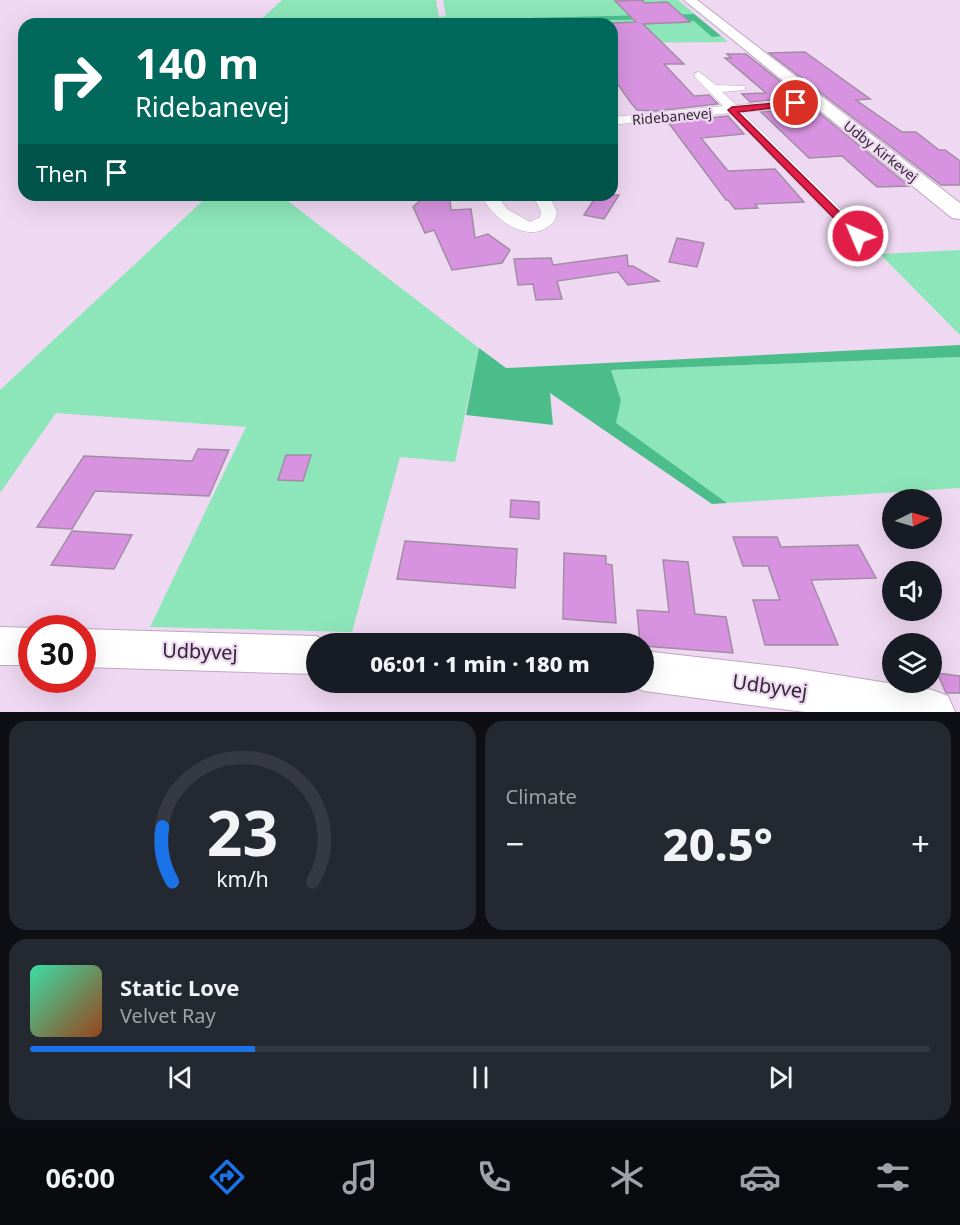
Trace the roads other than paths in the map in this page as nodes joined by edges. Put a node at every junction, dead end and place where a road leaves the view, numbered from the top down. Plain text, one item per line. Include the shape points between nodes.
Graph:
1 (690, 0) edge
2 (730, 78) dead end
3 (704, 81) junction
4 (741, 88) dead end
5 (817, 100) junction
6 (732, 110) junction
7 (618, 120) edge
8 (493, 201) edge
9 (544, 201) edge
10 (960, 213) edge
11 (858, 236) dead end
12 (0, 646) edge
13 (18, 646) edge
14 (96, 648) edge
15 (306, 655) edge
16 (654, 671) edge
17 (932, 712) edge

1 - 5 street, Udby Kirkevej
2 - 3 street
3 - 4 street, Ridebanevej
3 - 6 street, Ridebanevej
5 - 6 street, Ridebanevej
5 - 10 street, Udby Kirkevej
6 - 7 street, Ridebanevej
6 - 11 street, Ridebanevej
8 - 9 street via 509,219 532,228 548,220
12 - 13 street
14 - 15 street, Udbyvej
16 - 17 street, Udbyvej

